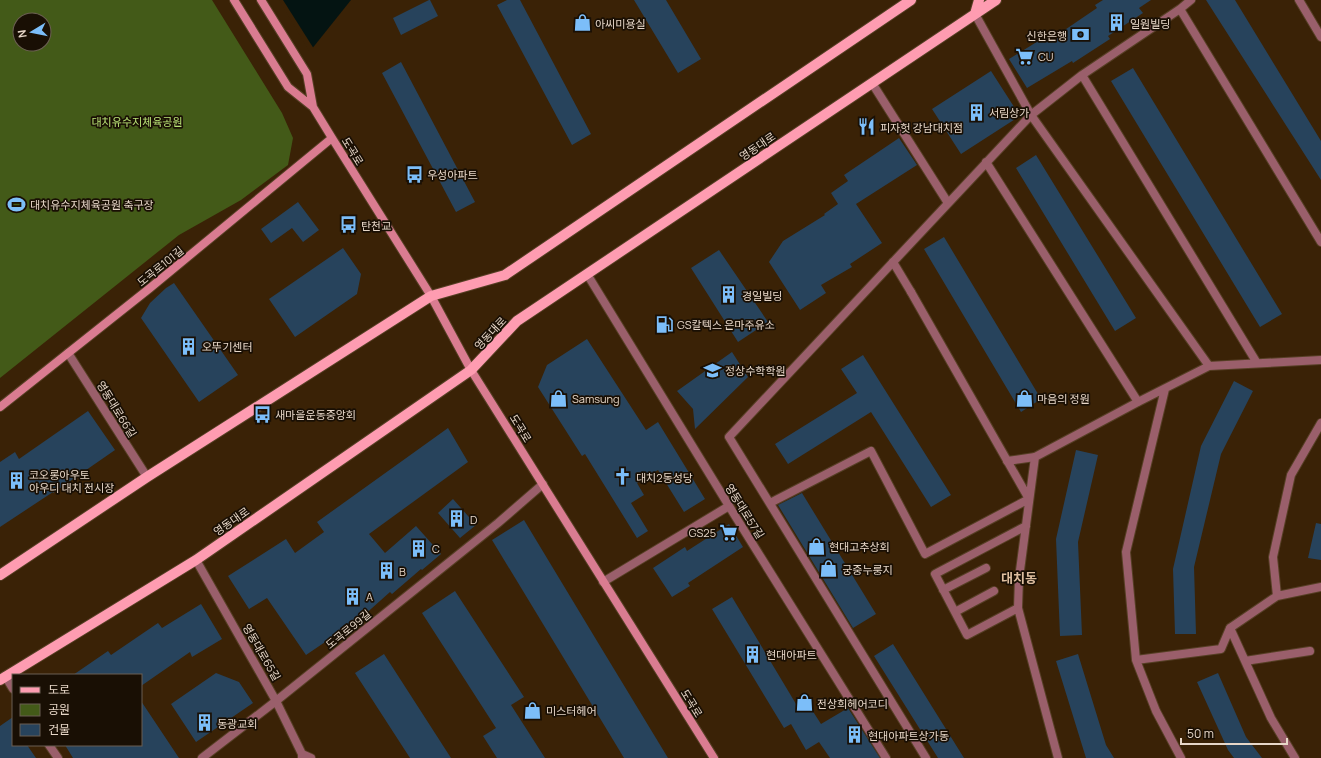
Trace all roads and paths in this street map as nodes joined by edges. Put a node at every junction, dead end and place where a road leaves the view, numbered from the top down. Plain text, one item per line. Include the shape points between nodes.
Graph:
1 (234, 0) edge
2 (261, 0) edge
3 (912, 0) edge
4 (979, 0) edge
5 (996, 0) edge
6 (1191, 0) edge
7 (1299, 0) edge
8 (1180, 9) junction
9 (975, 14) junction
10 (1321, 37) edge
11 (1082, 75) junction
12 (872, 83) junction
13 (313, 107) junction
14 (1031, 115) junction
15 (332, 138) junction
16 (986, 162) junction
17 (948, 202) junction
18 (1321, 242) edge
19 (893, 262) junction
20 (587, 274) junction
21 (432, 296) junction
22 (68, 354) junction
23 (1321, 360) edge
24 (1257, 364) junction
25 (1209, 366) junction
26 (471, 370) junction
27 (1166, 389) junction
28 (1138, 402) junction
29 (0, 407) edge
30 (1321, 423) edge
31 (1035, 457) junction
32 (1007, 461) junction
33 (147, 477) junction
34 (543, 484) junction
35 (1029, 499) junction
36 (770, 503) junction
37 (729, 506) junction
38 (1026, 526) junction
39 (196, 560) junction
40 (986, 568) dead end
41 (0, 575) edge
42 (603, 582) junction
43 (1321, 587) edge
44 (943, 590) junction
45 (994, 591) dead end
46 (1277, 596) junction
47 (1018, 608) junction
48 (955, 612) junction
49 (1230, 628) junction
50 (1310, 651) dead end
51 (1136, 660) junction
52 (1245, 661) junction
53 (2, 678) edge
54 (12, 688) edge
55 (276, 700) junction
56 (50, 746) edge
57 (302, 756) edge
58 (58, 758) edge
59 (202, 758) edge
60 (311, 758) edge
61 (714, 758) edge
62 (886, 758) edge
63 (926, 758) edge
64 (1058, 758) edge
65 (1181, 758) edge
66 (1296, 758) edge

1 - 13 main road, 도곡로 via 288,87
2 - 13 main road, 도곡로 via 307,74
3 - 21 main road via 505,275
4 - 9 main road
5 - 9 main road, 영동대로
6 - 8 street
7 - 10 street
8 - 11 street
8 - 18 street
9 - 12 main road, 영동대로
9 - 14 street
11 - 14 street
11 - 24 street
12 - 17 street
12 - 20 main road, 영동대로
13 - 15 main road, 도곡로
14 - 16 street
14 - 25 street
15 - 21 main road, 도곡로
15 - 22 main road, 도곡로101길
16 - 17 street
16 - 28 street
17 - 19 street
19 - 32 street
19 - 36 street via 729,437
20 - 26 main road, 영동대로 via 517,321
20 - 37 street, 영동대로57길
21 - 26 main road, 도곡로
21 - 33 main road
22 - 29 main road, 도곡로101길
22 - 33 street, 영동대로66길
23 - 24 street
24 - 25 street
25 - 27 street
26 - 34 main road, 도곡로
26 - 39 main road, 영동대로
27 - 28 street
27 - 51 street via 1126,552
28 - 31 street
30 - 46 street via 1291,475 1273,557
31 - 32 street
31 - 35 street
32 - 35 street
33 - 41 main road
34 - 42 main road, 도곡로
34 - 55 street, 도곡로99길
35 - 36 street via 925,554 871,451
35 - 38 street
36 - 63 street
37 - 42 street
37 - 62 street, 영동대로57길
38 - 44 street via 935,574
38 - 47 street
39 - 53 main road, 영동대로
39 - 55 street, 영동대로65길
40 - 44 street
42 - 61 main road, 도곡로
43 - 46 street
44 - 48 street
45 - 48 street
46 - 49 street
47 - 48 street via 967,635
47 - 64 street
49 - 51 street via 1221,649
49 - 52 street
50 - 52 street
51 - 65 street via 1156,711
52 - 66 street via 1271,718
53 - 54 street
55 - 57 street, 영동대로65길
55 - 59 street, 도곡로99길
56 - 58 street
57 - 60 street

